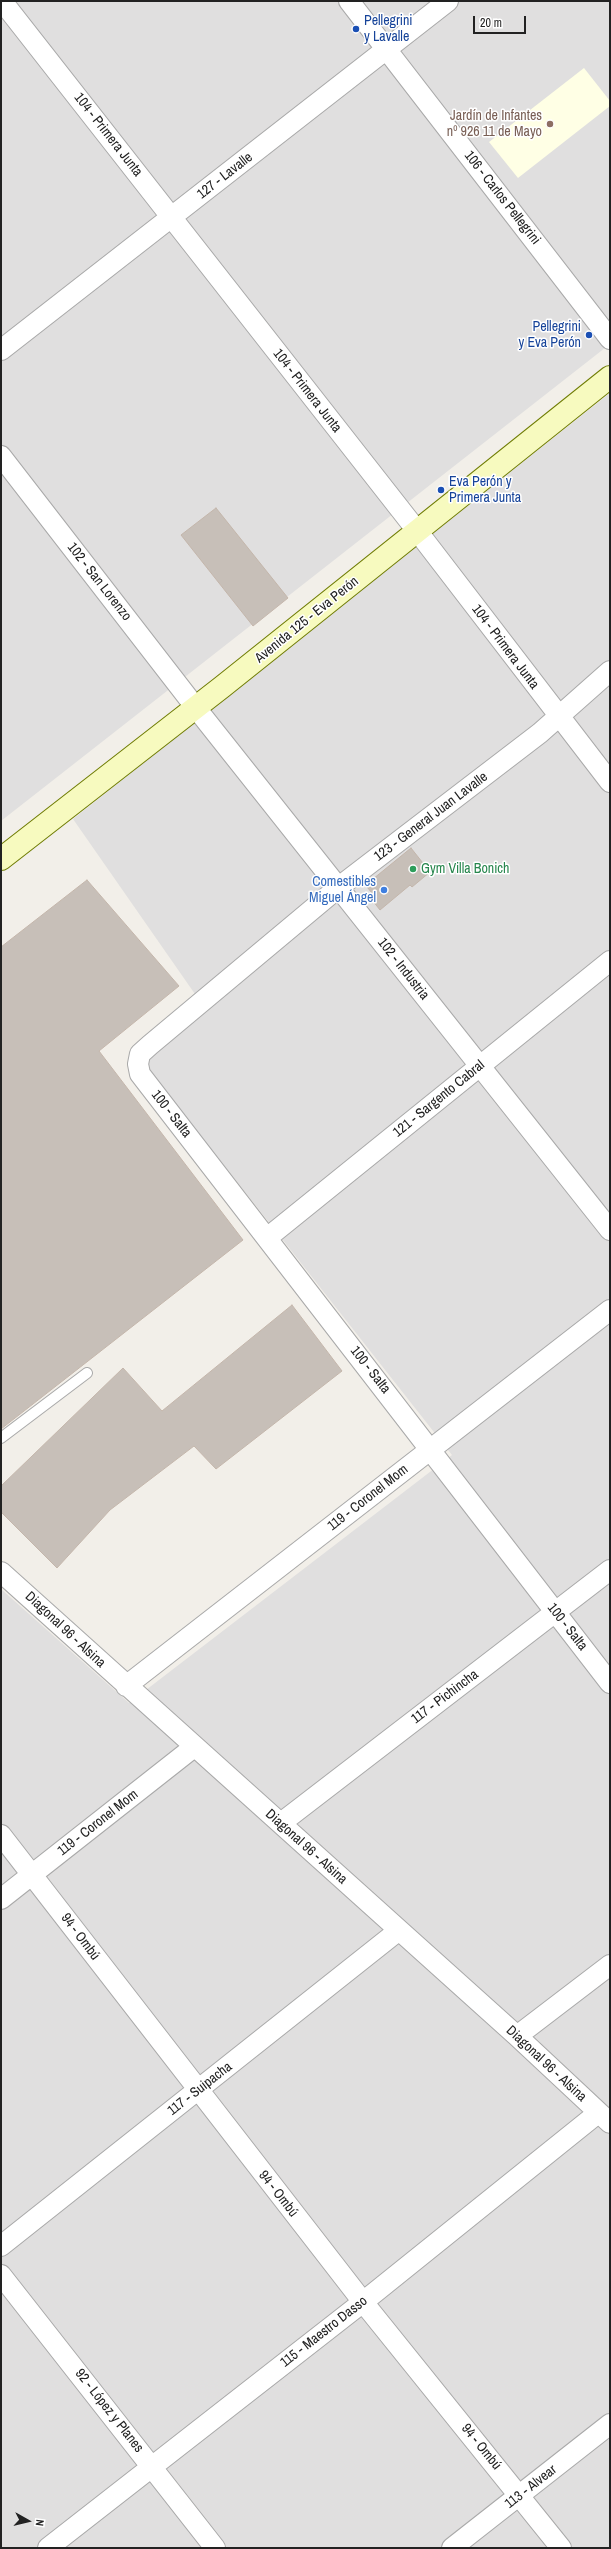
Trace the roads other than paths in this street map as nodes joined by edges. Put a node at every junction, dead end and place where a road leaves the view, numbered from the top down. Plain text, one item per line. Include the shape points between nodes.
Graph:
1 (2, 1) edge
2 (349, 1) edge
3 (448, 1) edge
4 (386, 49) junction
5 (173, 217) junction
6 (610, 339) edge
7 (1, 350) edge
8 (610, 377) edge
9 (1, 456) edge
10 (418, 532) junction
11 (610, 671) edge
12 (196, 708) junction
13 (559, 717) junction
14 (610, 782) edge
15 (1, 859) edge
16 (339, 887) junction
17 (610, 961) edge
18 (140, 1054) joint
19 (480, 1067) junction
20 (610, 1230) edge
21 (267, 1238) junction
22 (610, 1310) edge
23 (86, 1373) dead end
24 (1, 1438) edge
25 (431, 1449) junction
26 (610, 1570) edge
27 (1, 1572) edge
28 (555, 1613) junction
29 (610, 1684) edge
30 (126, 1686) junction
31 (194, 1748) junction
32 (281, 1823) junction
33 (1, 1834) edge
34 (33, 1875) junction
35 (1, 1899) edge
36 (398, 1931) junction
37 (610, 1965) edge
38 (517, 2036) junction
39 (197, 2091) junction
40 (604, 2118) edge
41 (1, 2246) edge
42 (1, 2275) edge
43 (363, 2302) junction
44 (610, 2424) edge
45 (152, 2466) junction
46 (520, 2495) junction
47 (48, 2548) edge
48 (215, 2548) edge
49 (452, 2548) edge
50 (561, 2548) edge

1 - 5 street, 104 - Primera Junta
2 - 4 street, 106 - Carlos Pellegrini
3 - 4 street, 127 - Lavalle
4 - 5 street, 127 - Lavalle
4 - 6 street, 106 - Carlos Pellegrini
5 - 7 street, 127 - Lavalle
5 - 10 street, 104 - Primera Junta
8 - 10 main road, Avenida 125 - Eva Perón
9 - 12 street, 102 - San Lorenzo
10 - 12 main road, Avenida 125 - Eva Perón
10 - 13 street, 104 - Primera Junta
11 - 13 street, 123 - General Juan Lavalle
12 - 15 main road, Avenida 125 - Eva Perón
12 - 16 street, 102 - Industria
13 - 14 street, 104 - Primera Junta
13 - 16 street, 123 - General Juan Lavalle
16 - 18 street, 123 - General Juan Lavalle
16 - 19 street, 102 - Industria
17 - 19 street, 121 - Sargento Cabral
18 - 21 street, 100 - Salta via 140,1074
19 - 20 street, 102 - Industria
19 - 21 street, 121 - Sargento Cabral
21 - 25 street, 100 - Salta
22 - 25 street, 119 - Coronel Mom
23 - 24 lane
25 - 28 street, 100 - Salta
25 - 30 street, 119 - Coronel Mom
26 - 28 street, 117 - Pichincha
27 - 30 street, Diagonal 96 - Alsina
28 - 29 street, 100 - Salta
28 - 32 street, 117 - Pichincha
30 - 31 street, Diagonal 96 - Alsina
31 - 32 street, Diagonal 96 - Alsina
31 - 34 street, 119 - Coronel Mom
32 - 36 street, Diagonal 96 - Alsina
33 - 34 street, 94 - Ombú
34 - 35 street, 119 - Coronel Mom
34 - 39 street, 94 - Ombú
36 - 38 street, Diagonal 96 - Alsina
36 - 39 street, 117 - Suipacha
37 - 38 street
38 - 40 street, Diagonal 96 - Alsina
39 - 41 street, 117 - Suipacha
39 - 43 street, 94 - Ombú
40 - 43 street, 115 - Maestro Dasso
42 - 45 street, 92 - López y Planes
43 - 45 street, 115 - Maestro Dasso
43 - 46 street, 94 - Ombú
44 - 46 street, 113 - Alvear
45 - 47 street, 115 - Maestro Dasso
45 - 48 street, 92 - López y Planes
46 - 49 street, 113 - Alvear
46 - 50 street, 94 - Ombú

